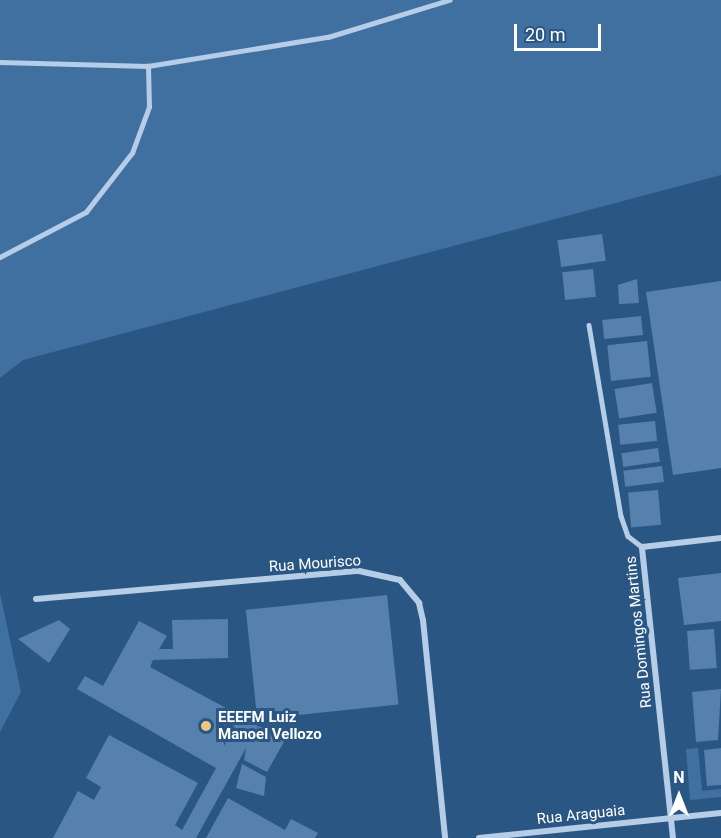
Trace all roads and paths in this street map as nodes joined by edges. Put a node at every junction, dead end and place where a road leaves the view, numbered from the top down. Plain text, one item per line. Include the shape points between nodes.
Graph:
1 (449, 0) edge
2 (0, 62) edge
3 (148, 66) junction
4 (0, 257) edge
5 (589, 325) dead end
6 (721, 538) edge
7 (642, 547) junction
8 (36, 600) dead end
9 (721, 813) edge
10 (671, 817) junction
11 (445, 838) edge
12 (479, 838) edge
13 (673, 838) edge

1 - 3 lane via 328,37
2 - 3 lane
3 - 4 lane via 149,107 132,153 86,212
5 - 7 lane, Rua Domingos Martins via 621,516 628,536
6 - 7 street
7 - 10 street, Rua Domingos Martins
8 - 11 street, Rua Mourisco via 359,571 400,580 419,603 423,620
9 - 10 street, Rua Araguaia
10 - 12 street, Rua Araguaia
10 - 13 street, Rua Domingos Martins

